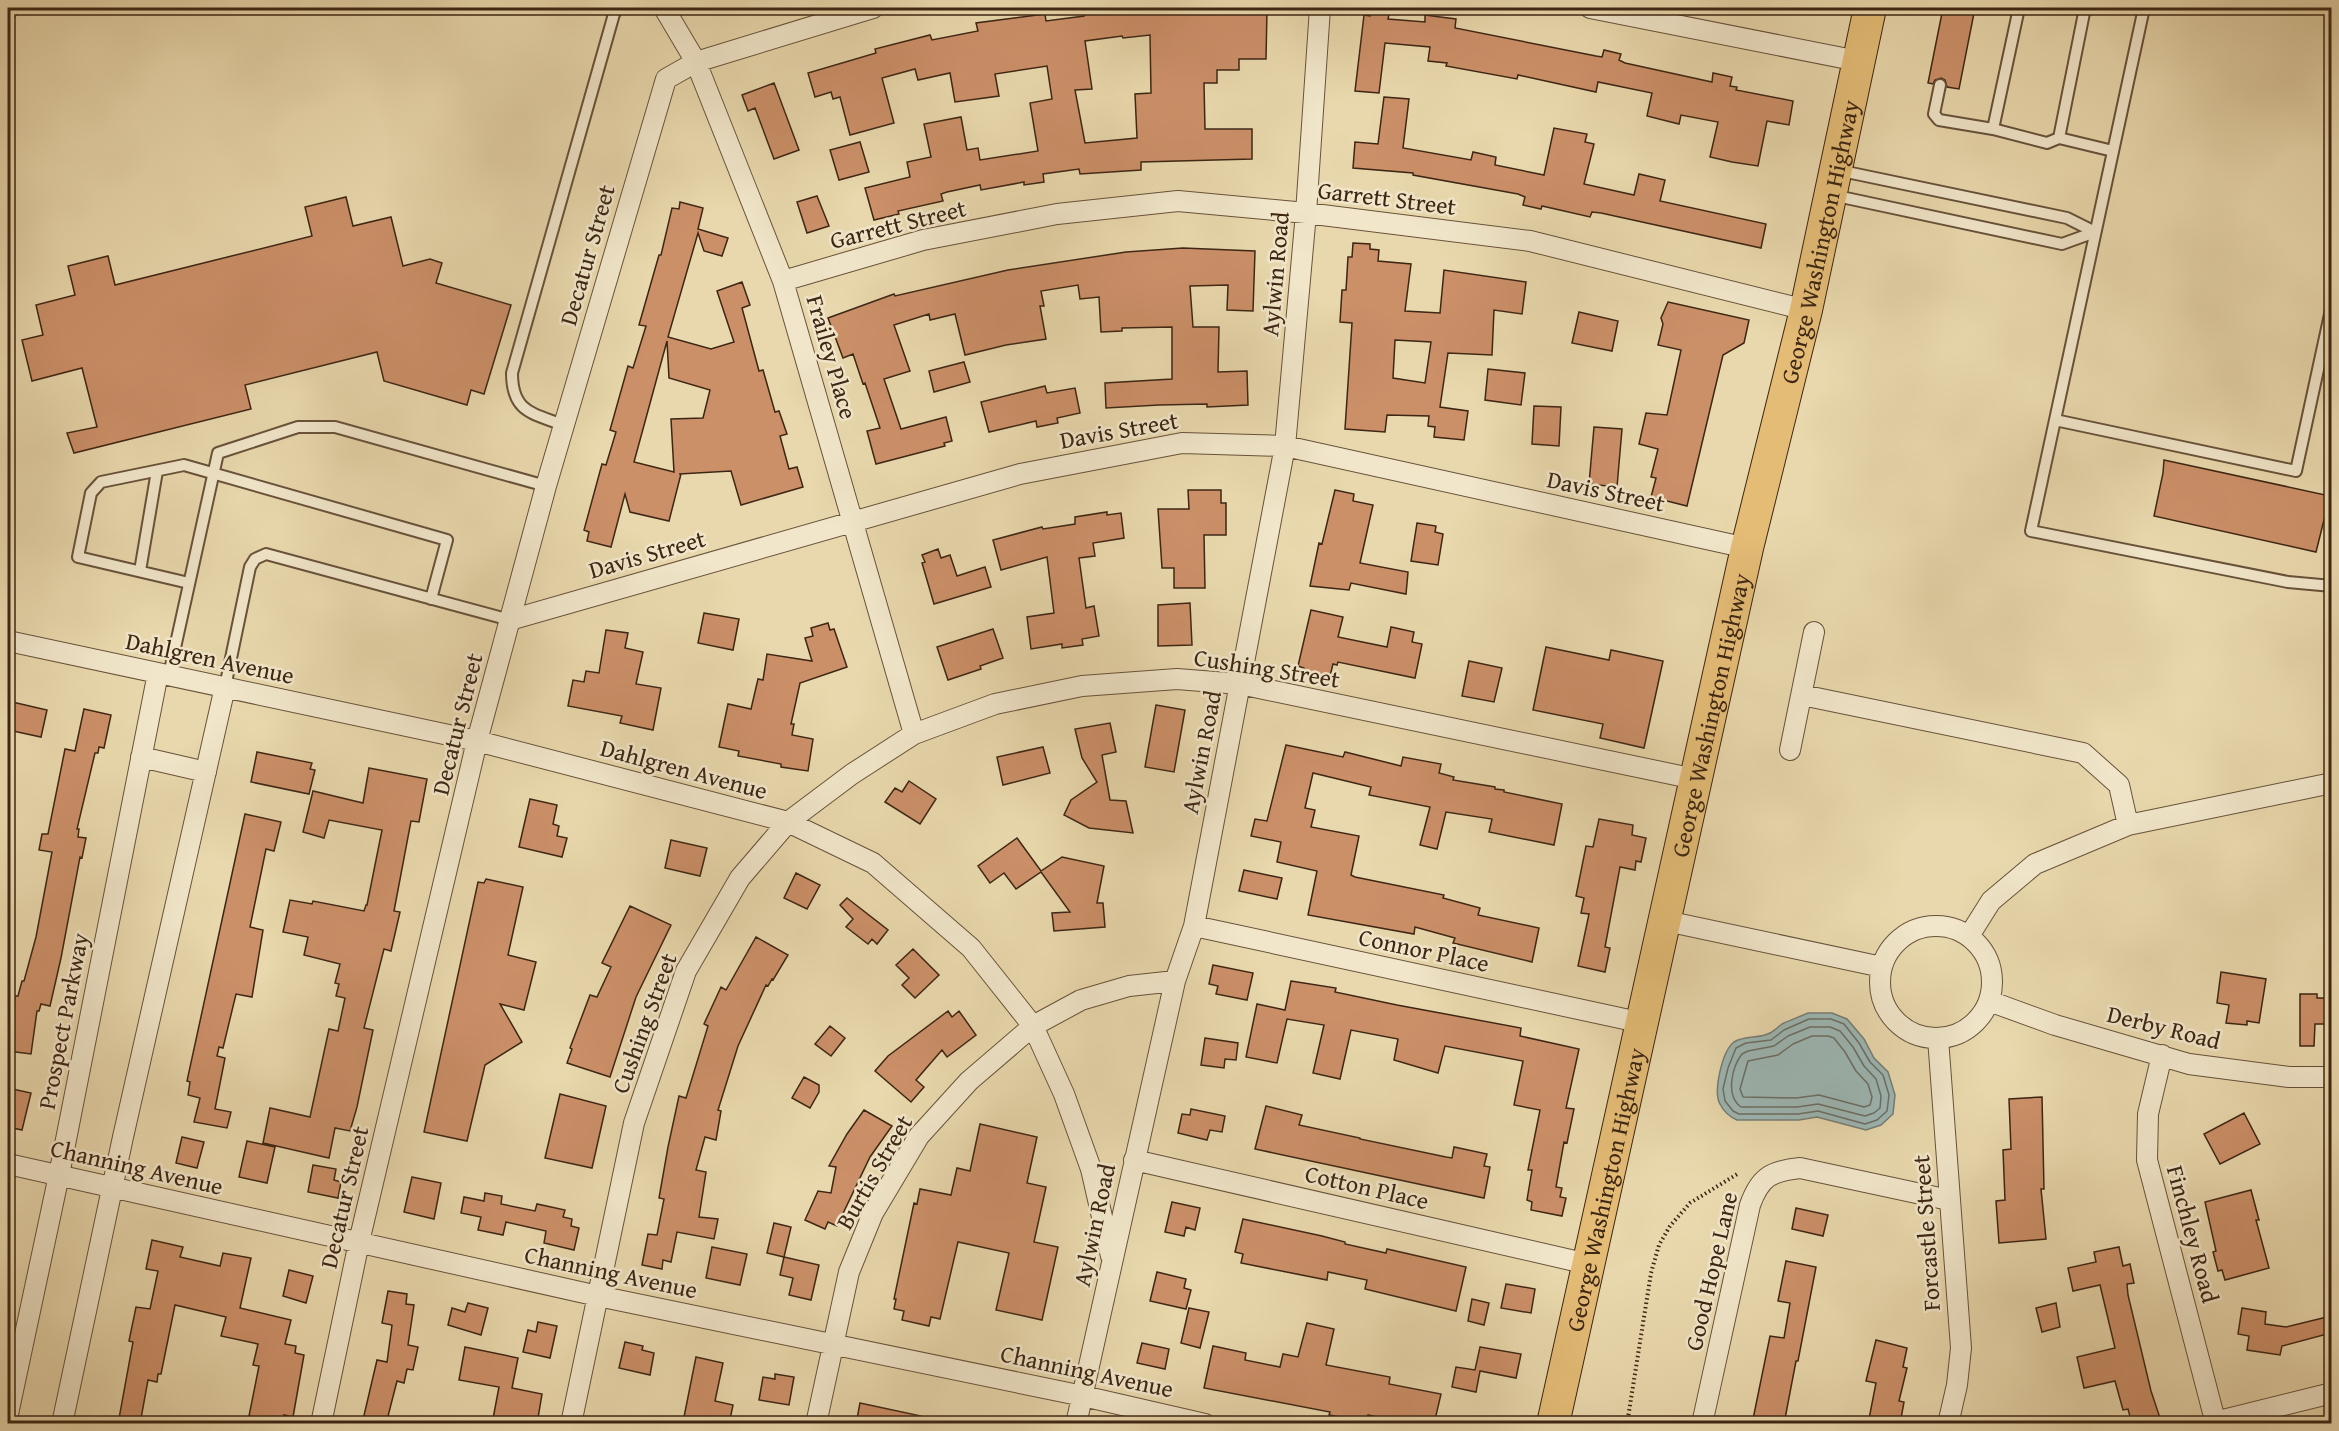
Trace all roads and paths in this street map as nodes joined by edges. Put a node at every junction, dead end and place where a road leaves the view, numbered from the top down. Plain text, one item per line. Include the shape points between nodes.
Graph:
1 (618, 8) edge
2 (664, 8) edge
3 (873, 8) edge
4 (1320, 8) edge
5 (1590, 8) edge
6 (1870, 8) edge
7 (2019, 8) edge
8 (2085, 8) edge
9 (2144, 8) edge
10 (1858, 61) junction
11 (696, 62) junction
12 (1940, 85) dead end
13 (1993, 129) junction
14 (2060, 138) junction
15 (2113, 151) junction
16 (1833, 182) junction
17 (1306, 213) junction
18 (2095, 232) junction
19 (783, 281) junction
20 (2331, 305) edge
21 (1806, 310) junction
22 (2055, 420) junction
23 (564, 425) junction
24 (1285, 446) junction
25 (157, 471) junction
26 (212, 475) junction
27 (546, 486) junction
28 (853, 522) junction
29 (1747, 548) junction
30 (140, 572) junction
31 (189, 583) junction
32 (2331, 586) edge
33 (431, 599) junction
34 (510, 620) junction
35 (1814, 632) dead end
36 (8, 642) edge
37 (164, 674) junction
38 (1240, 684) junction
39 (225, 687) junction
40 (1802, 695) junction
41 (914, 734) junction
42 (477, 741) junction
43 (1790, 750) dead end
44 (141, 757) junction
45 (206, 772) junction
46 (1695, 779) junction
47 (2331, 783) edge
48 (789, 822) junction
49 (2128, 825) junction
50 (1666, 921) junction
51 (1194, 926) junction
52 (1970, 936) junction
53 (1882, 967) junction
54 (1175, 981) junction
55 (1989, 1001) junction
56 (1643, 1023) junction
57 (1033, 1026) junction
58 (1938, 1038) junction
59 (2162, 1055) junction
60 (2331, 1077) edge
61 (1134, 1160) junction
62 (8, 1164) edge
63 (1739, 1173) dead end
64 (58, 1175) junction
65 (113, 1189) junction
66 (1949, 1200) junction
67 (359, 1242) junction
68 (1112, 1261) junction
69 (1588, 1264) junction
70 (598, 1296) junction
71 (832, 1344) junction
72 (2331, 1393) edge
73 (1083, 1395) junction
74 (8, 1414) edge
75 (2216, 1423) edge
76 (62, 1424) edge
77 (321, 1424) edge
78 (571, 1424) edge
79 (816, 1424) edge
80 (1076, 1424) edge
81 (1205, 1424) edge
82 (1553, 1424) edge
83 (1627, 1424) edge
84 (1702, 1424) edge
85 (1948, 1424) edge

1 - 23 lane via 512,373 512,391 519,404 531,413
2 - 11 street, Frailey Place
3 - 11 street, Decatur Street
4 - 17 street, Aylwin Road
5 - 10 street
6 - 10 main road, George Washington Highway
7 - 13 lane
8 - 14 lane
9 - 15 lane
10 - 16 main road, George Washington Highway
11 - 19 street, Frailey Place
11 - 23 street, Decatur Street via 666,79
12 - 13 lane via 1934,114 1940,120
13 - 14 lane via 2047,142
14 - 15 lane
15 - 18 lane
16 - 18 lane via 2067,219
16 - 18 lane via 2062,244
16 - 21 main road, George Washington Highway
17 - 19 street, Garrett Street via 1178,201 1057,214 922,240
17 - 21 street, Garrett Street via 1530,241
17 - 24 street, Aylwin Road
18 - 22 lane
19 - 28 street, Frailey Place
20 - 22 lane via 2296,471
21 - 29 main road, George Washington Highway
22 - 32 lane via 2031,531 2289,582
23 - 27 street, Decatur Street
24 - 28 street, Davis Street via 1182,443 1020,474
24 - 29 street, Davis Street
24 - 38 street, Aylwin Road
25 - 26 lane via 184,465
25 - 30 lane
25 - 30 lane via 101,482 91,493 78,557
26 - 27 lane via 218,453 298,427 335,427
26 - 31 lane
26 - 33 lane via 447,540
27 - 34 street, Decatur Street
28 - 34 street, Davis Street
28 - 41 street, Frailey Place
29 - 46 main road, George Washington Highway
30 - 31 lane
31 - 37 lane
33 - 34 lane
33 - 39 lane via 266,554 255,559 250,567
34 - 42 street, Decatur Street
35 - 40 street
36 - 37 street, Dahlgren Avenue
37 - 39 street, Dahlgren Avenue
37 - 44 street, Prospect Parkway
38 - 41 street, Cushing Street via 1177,679 1082,686 994,704
38 - 46 street, Cushing Street
38 - 51 street, Aylwin Road
39 - 42 street, Dahlgren Avenue
39 - 45 street
40 - 43 street
40 - 49 street via 2083,753 2119,785
41 - 48 street, Cushing Street
42 - 48 street, Dahlgren Avenue
42 - 67 street, Decatur Street
44 - 45 street
44 - 64 street, Prospect Parkway
45 - 65 street
46 - 50 main road, George Washington Highway
47 - 49 street
48 - 57 street, Dahlgren Avenue via 873,862 971,948
48 - 70 street, Cushing Street via 740,878 686,971 634,1123
49 - 52 street via 2036,864 1991,901
50 - 53 street
50 - 56 main road, George Washington Highway
51 - 54 street, Aylwin Road
51 - 56 street, Connor Place
52 - 53 street via 1953,928 1918,929 1902,937 1889,951
52 - 55 street via 1990,966
53 - 58 street via 1883,1001 1892,1017 1905,1029
54 - 57 street, Burtis Street via 1129,986 1081,1000
54 - 61 street, Aylwin Road
55 - 58 street via 1969,1027
55 - 59 street, Derby Road via 2055,1025
56 - 69 main road, George Washington Highway
57 - 68 street, Dahlgren Avenue via 1064,1094 1091,1169
57 - 71 street, Burtis Street via 969,1081 918,1136 873,1213 849,1272
58 - 66 street, Forcastle Street
59 - 60 street, Derby Road via 2188,1064 2277,1076
59 - 75 street, Finchley Road via 2148,1114 2147,1160
61 - 68 street, Aylwin Road
61 - 69 street, Cotton Place
62 - 64 street, Channing Avenue
63 - 83 path via 1690,1203 1659,1245
64 - 65 street, Channing Avenue
64 - 74 street, Prospect Parkway
65 - 67 street, Channing Avenue
65 - 76 street
66 - 84 street, Good Hope Lane via 1800,1168 1784,1170 1760,1182 1750,1205
66 - 85 street, Forcastle Street via 1961,1348
67 - 70 street, Channing Avenue
67 - 77 street, Decatur Street
68 - 73 street, Aylwin Road
69 - 82 main road, George Washington Highway
70 - 71 street, Channing Avenue
70 - 78 street, Cushing Street
71 - 73 street, Channing Avenue
71 - 79 street, Burtis Street
72 - 75 street
73 - 80 street, Aylwin Road
73 - 81 street, Channing Avenue

